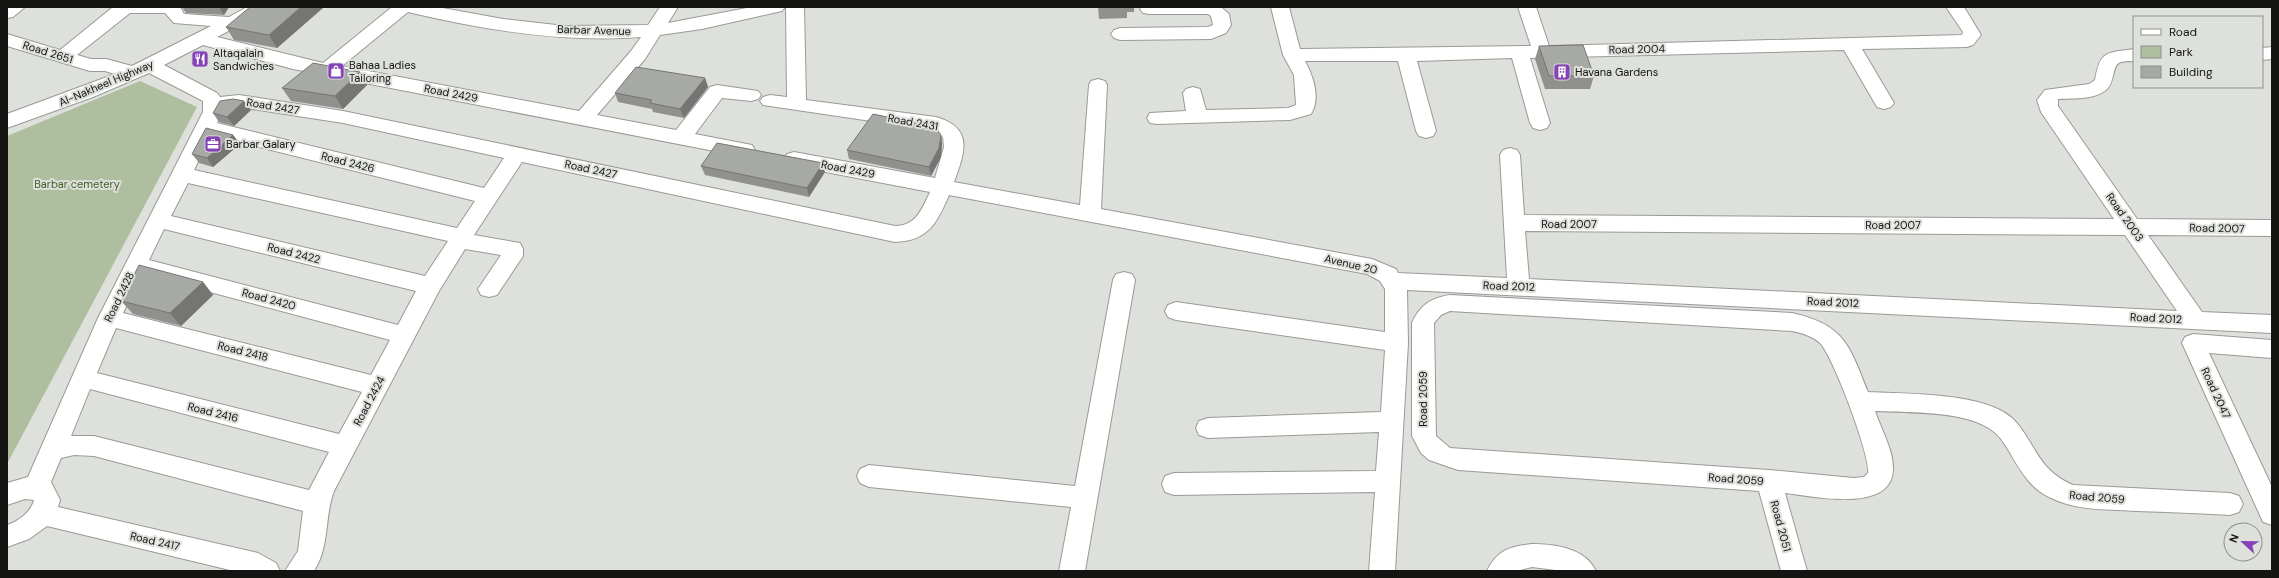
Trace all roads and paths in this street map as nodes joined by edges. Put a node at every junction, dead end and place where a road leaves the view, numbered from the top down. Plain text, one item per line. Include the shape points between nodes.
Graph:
1 (16, 7) edge
2 (123, 7) edge
3 (241, 7) edge
4 (261, 7) edge
5 (403, 7) edge
6 (412, 7) edge
7 (669, 7) edge
8 (776, 7) edge
9 (795, 7) edge
10 (1280, 7) edge
11 (1528, 7) edge
12 (1955, 7) edge
13 (1149, 8) edge
14 (176, 9) edge
15 (7, 13) edge
16 (224, 22) junction
17 (656, 30) junction
18 (1120, 34) dead end
19 (1152, 34) junction
20 (203, 39) junction
21 (7, 40) edge
22 (1850, 44) junction
23 (1519, 52) junction
24 (1542, 52) junction
25 (1292, 55) junction
26 (1406, 55) junction
27 (2133, 55) edge
28 (64, 56) junction
29 (90, 65) junction
30 (142, 69) junction
31 (327, 69) junction
32 (114, 81) junction
33 (1098, 86) dead end
34 (1193, 93) dead end
35 (750, 95) dead end
36 (770, 101) dead end
37 (1884, 103) dead end
38 (797, 105) junction
39 (211, 114) junction
40 (1197, 117) junction
41 (1157, 118) dead end
42 (583, 119) junction
43 (7, 121) edge
44 (1540, 123) dead end
45 (1426, 131) dead end
46 (681, 138) junction
47 (517, 154) junction
48 (1510, 154) dead end
49 (181, 174) junction
50 (943, 187) junction
51 (489, 197) junction
52 (1090, 214) junction
53 (158, 220) junction
54 (1514, 223) junction
55 (2131, 227) junction
56 (2272, 228) edge
57 (462, 239) junction
58 (135, 264) junction
59 (1124, 280) dead end
60 (1394, 281) junction
61 (430, 286) junction
62 (1518, 286) junction
63 (489, 289) dead end
64 (1176, 311) dead end
65 (109, 318) junction
66 (2195, 320) junction
67 (2272, 324) edge
68 (404, 335) junction
69 (1397, 343) junction
70 (2272, 349) edge
71 (82, 378) junction
72 (377, 386) junction
73 (1858, 401) junction
74 (1391, 422) junction
75 (1208, 428) dead end
76 (345, 446) junction
77 (52, 450) junction
78 (870, 476) dead end
79 (1388, 481) junction
80 (1769, 481) junction
81 (1174, 484) dead end
82 (36, 488) junction
83 (7, 494) edge
84 (1085, 498) junction
85 (316, 502) junction
86 (2230, 504) dead end
87 (42, 514) junction
88 (2272, 514) edge
89 (7, 536) edge
90 (267, 571) edge
91 (298, 571) edge
92 (1072, 571) edge
93 (1382, 571) edge
94 (1500, 571) edge
95 (1583, 571) edge
96 (1794, 571) edge

1 - 15 street
2 - 14 street
2 - 28 street
3 - 16 street, Al-Nakheel Highway
4 - 20 street, Al-Nakheel Highway
5 - 31 street
6 - 17 street, Barbar Avenue via 467,18 542,28 613,33
7 - 17 street
8 - 17 street, Barbar Avenue via 701,24
9 - 38 street
10 - 25 street
11 - 24 street
12 - 22 street, Road 2004 via 1971,28 1972,35 1962,42
13 - 19 street
13 - 19 street via 1208,8 1220,14 1222,25 1217,31 1182,40
14 - 16 street via 174,15 180,19
16 - 20 street, Al-Nakheel Highway
17 - 42 street via 613,87
18 - 19 street
20 - 30 street, Al-Nakheel Highway
20 - 31 street, Road 2429 via 293,63
21 - 28 street, Road 2651
22 - 24 street, Road 2004
22 - 37 street
23 - 24 street, Road 2004
23 - 26 street, Road 2004
23 - 44 street
25 - 26 street, Road 2004
25 - 40 street via 1303,75 1306,102 1301,112
26 - 45 street
27 - 55 street, Road 2003 via 2113,58 2106,65 2104,82 2098,88 2052,94 2048,100 2048,107
28 - 29 street, Road 2651
29 - 30 street, Road 2651
29 - 32 street, Road 2651 via 96,73
30 - 32 street, Al-Nakheel Highway
30 - 39 street via 206,95
31 - 42 street, Road 2429
32 - 43 street, Al-Nakheel Highway
33 - 52 street
34 - 40 street
35 - 46 street via 717,91
36 - 38 street, Road 2431
38 - 50 street, Road 2431 via 942,126 952,134 954,145
39 - 47 street, Road 2427 via 239,101 343,117
39 - 49 street, Road 2428
39 - 51 street, Road 2426
40 - 41 street
42 - 46 street, Road 2429
46 - 50 street, Road 2429
47 - 50 street, Road 2427 via 895,234 914,231 923,224
47 - 51 street, Road 2424
48 - 54 street
49 - 53 street, Road 2428
49 - 57 street
50 - 52 street, Road 2429
51 - 57 street, Road 2424
52 - 60 street, Avenue 20 via 1372,267
53 - 58 street, Road 2428
53 - 61 street, Road 2422
54 - 55 street, Road 2007
54 - 62 street
55 - 56 street, Road 2007
55 - 66 street, Road 2003
57 - 61 street, Road 2424
57 - 63 street via 512,250 512,256
58 - 65 street, Road 2428
58 - 68 street, Road 2420
59 - 84 street
60 - 62 street, Road 2012
60 - 69 street
61 - 68 street, Road 2424
62 - 66 street, Road 2012
64 - 69 street
65 - 71 street, Road 2428
65 - 72 street, Road 2418
66 - 67 street, Road 2012
68 - 72 street, Road 2424
69 - 74 street
70 - 88 street, Road 2047 via 2193,344
71 - 76 street, Road 2416
71 - 77 street, Road 2428
72 - 76 street, Road 2424
73 - 80 street, Road 2059 via 1882,466 1881,476 1875,484 1853,489
73 - 80 street, Road 2059 via 1837,348 1818,330 1792,322 1450,303 1435,307 1425,317 1424,436 1431,448 1443,457
73 - 86 street, Road 2059 via 1966,409 1988,414 2006,428 2032,471 2052,488 2064,494 2077,497
74 - 75 street
74 - 79 street
76 - 85 street, Road 2424
77 - 82 street, Road 2428
77 - 85 street via 74,445 94,446
78 - 84 street
79 - 81 street
79 - 93 street
80 - 96 street, Road 2051
82 - 83 street via 19,489
82 - 87 street via 42,490 47,500
84 - 92 street
85 - 91 street, Road 2424 via 313,549 305,565
87 - 89 street via 27,527
87 - 90 street, Road 2417 via 258,565
94 - 95 street via 1509,559 1522,556 1562,559 1570,561

